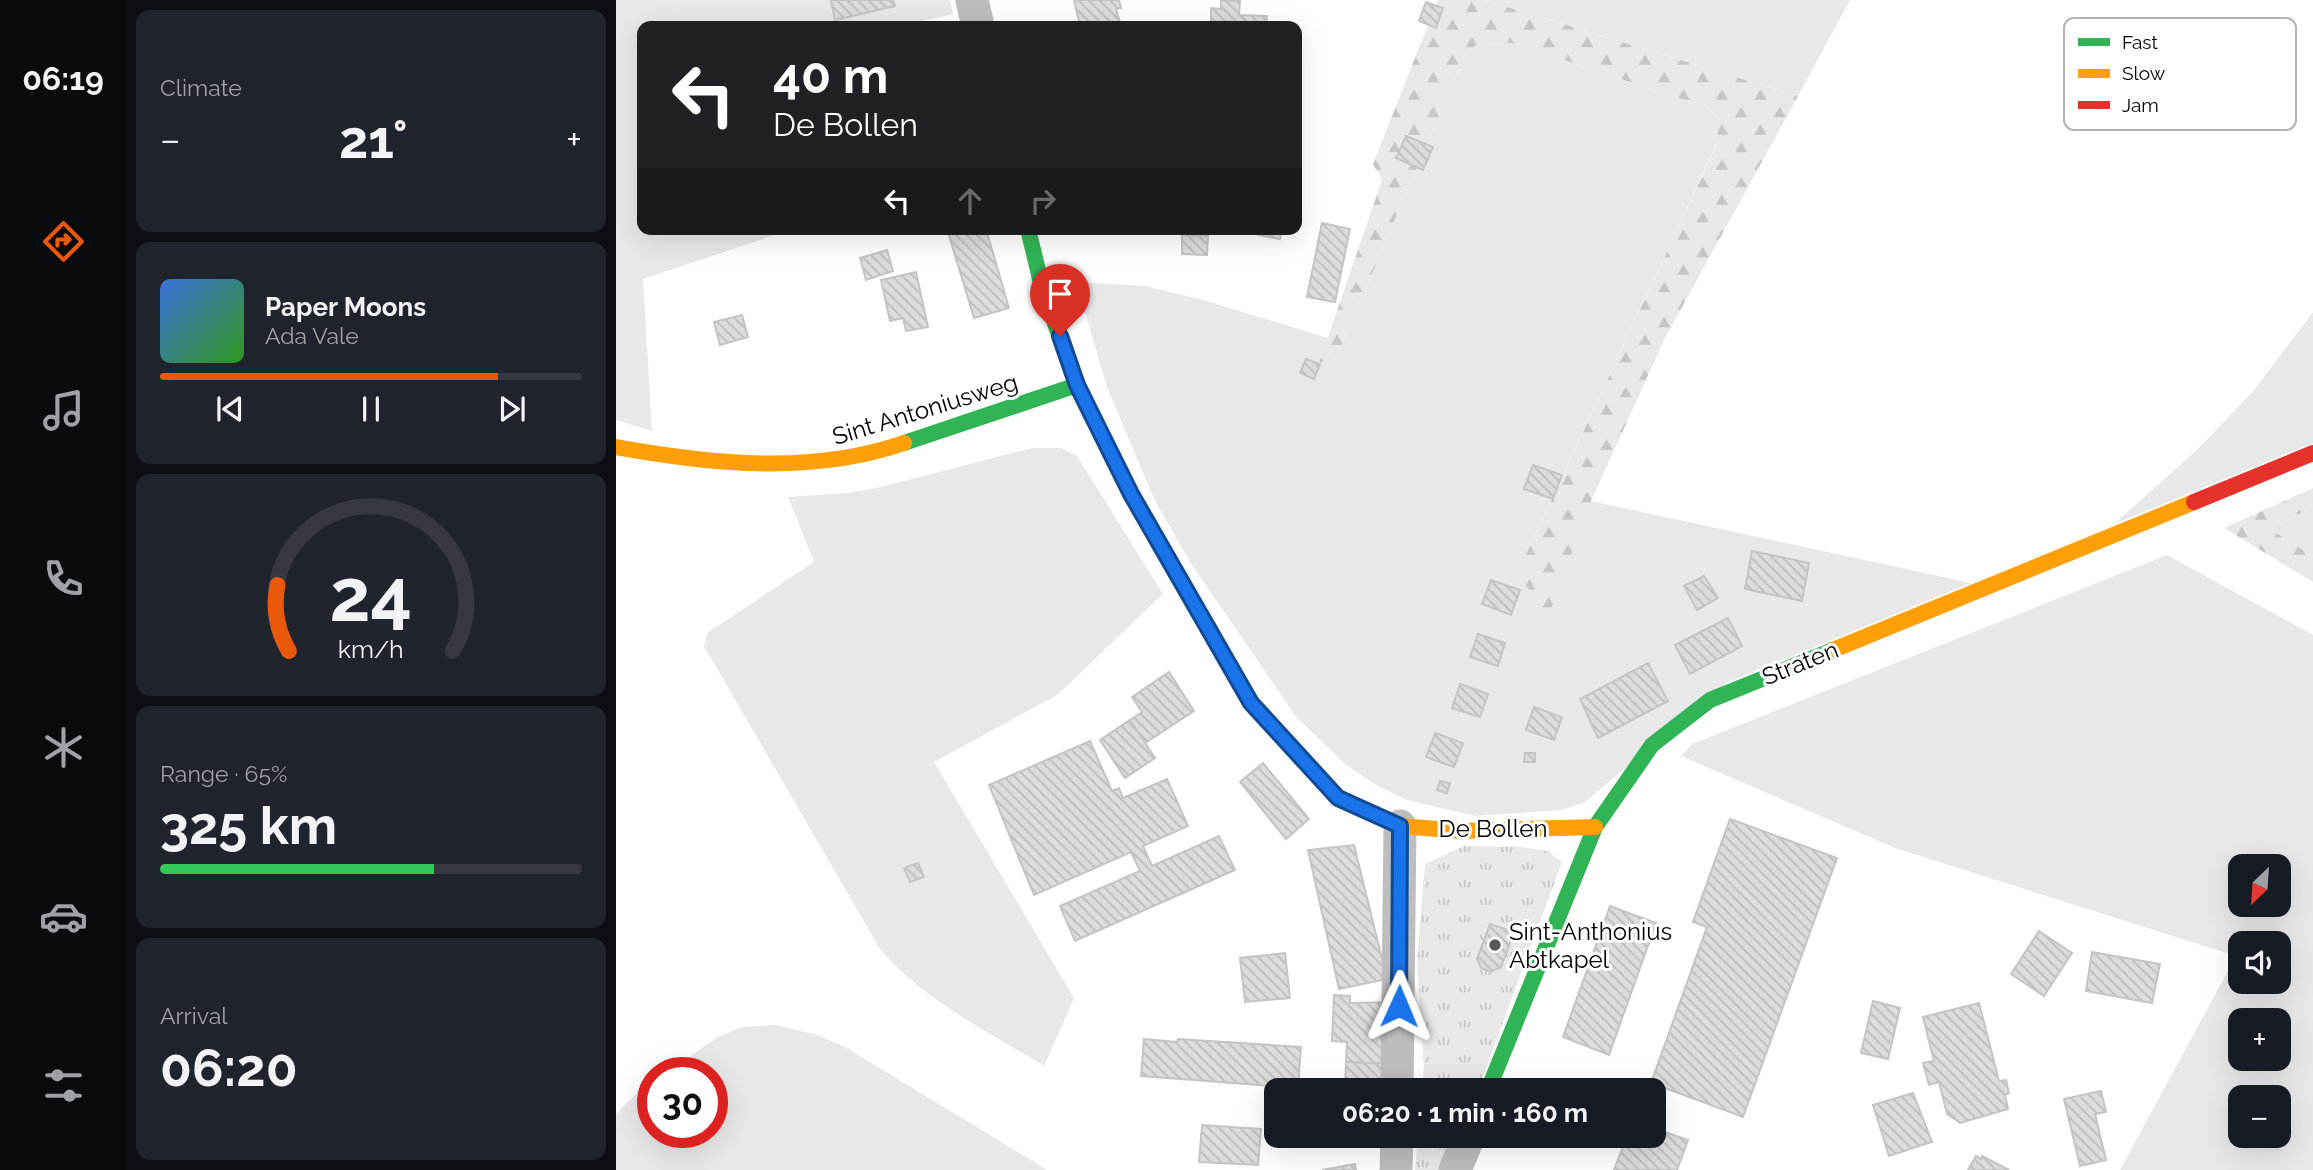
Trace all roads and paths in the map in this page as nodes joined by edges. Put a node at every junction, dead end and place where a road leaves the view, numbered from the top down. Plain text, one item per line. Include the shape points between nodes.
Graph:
1 (972, 0) edge
2 (977, 21) edge
3 (1029, 235) edge
4 (1077, 385) junction
5 (616, 447) edge
6 (2313, 453) edge
7 (1400, 826) junction
8 (1595, 827) junction
9 (1397, 1078) edge
10 (1493, 1078) edge
11 (1396, 1148) edge
12 (1464, 1148) edge
13 (1396, 1170) edge
14 (1455, 1170) edge

1 - 2 street
3 - 4 street, De Bollen via 1042,287
4 - 5 street, Sint Antoniusweg via 893,447 823,462 684,459
4 - 7 street, De Bollen via 1131,494 1251,703 1338,798
6 - 8 street, Straten via 1710,700 1651,745
7 - 8 street, De Bollen via 1461,831
7 - 9 street
8 - 10 street, Straten
11 - 13 street
12 - 14 street

